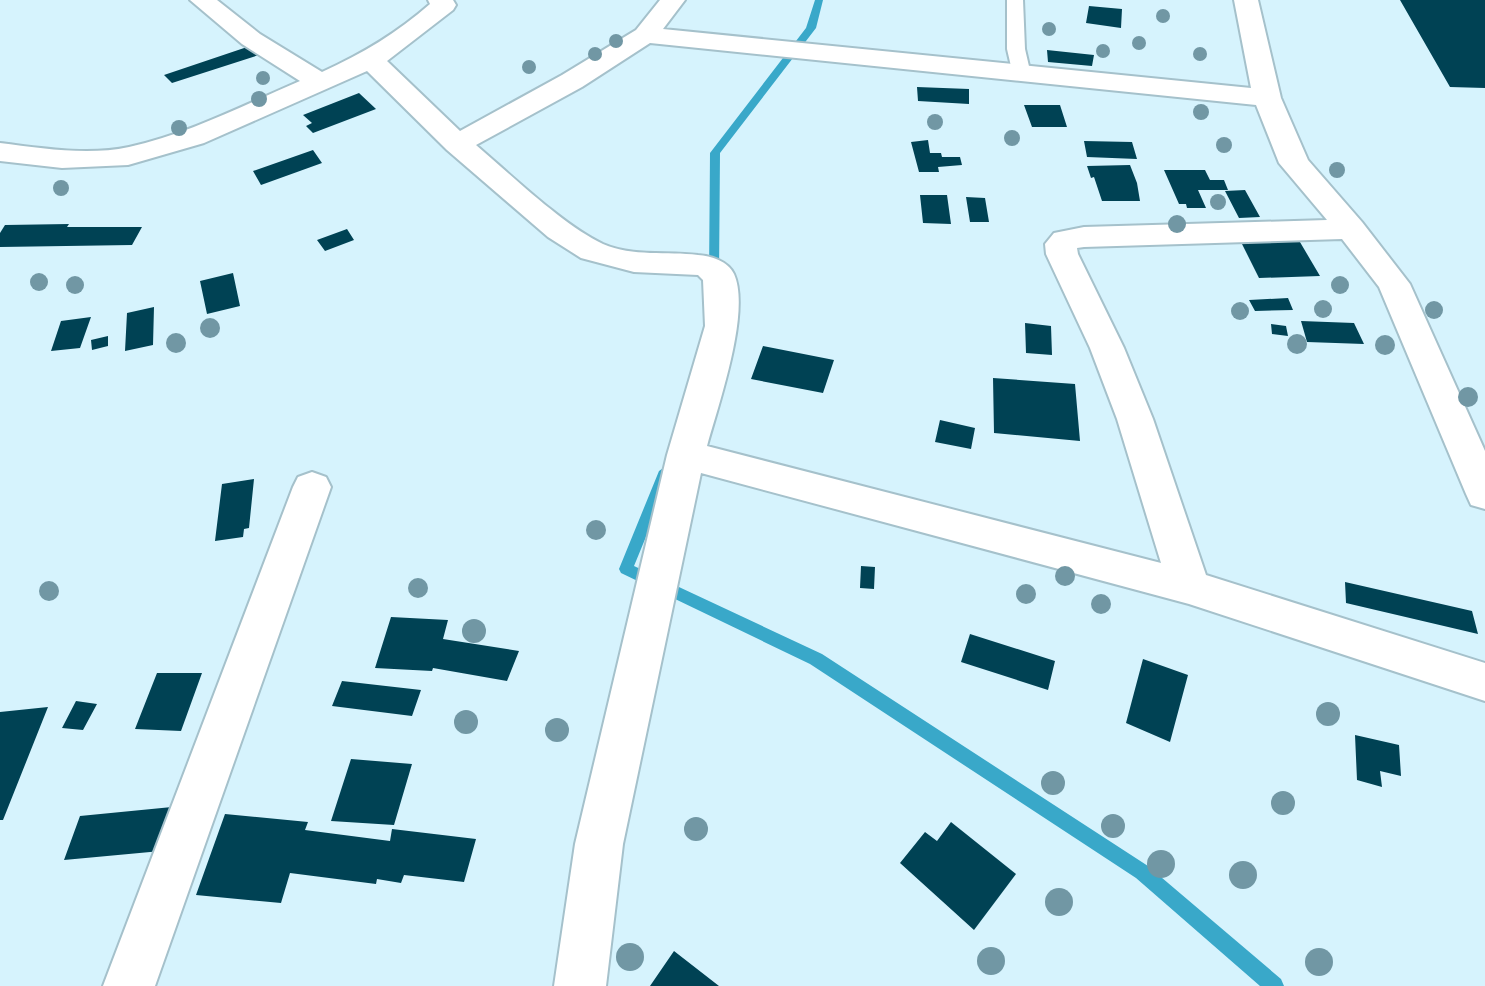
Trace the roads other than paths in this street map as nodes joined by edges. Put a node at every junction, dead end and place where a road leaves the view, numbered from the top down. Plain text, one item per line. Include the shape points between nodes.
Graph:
1 (202, 0) edge
2 (673, 0) edge
3 (1015, 0) edge
4 (1246, 0) edge
5 (445, 2) edge
6 (645, 35) junction
7 (371, 60) junction
8 (1022, 75) junction
9 (321, 83) junction
10 (1267, 98) junction
11 (457, 144) junction
12 (0, 152) edge
13 (1351, 229) junction
14 (686, 455) junction
15 (312, 487) dead end
16 (1485, 494) edge
17 (1189, 586) junction
18 (1485, 682) edge
19 (129, 986) edge
20 (580, 986) edge

1 - 9 street via 251,39
2 - 6 street
3 - 8 lane via 1016,50
4 - 10 street
5 - 7 street
6 - 8 street
6 - 11 street
7 - 9 street
7 - 11 street
8 - 10 street
9 - 12 street via 194,136 128,156 62,159
10 - 13 street via 1294,163
11 - 14 street via 559,230 592,251 634,262 698,265 719,275 722,326
13 - 16 street via 1394,284
13 - 17 street via 1084,237 1061,244 1135,419
14 - 17 street
14 - 20 street via 599,844
15 - 19 street
17 - 18 street

